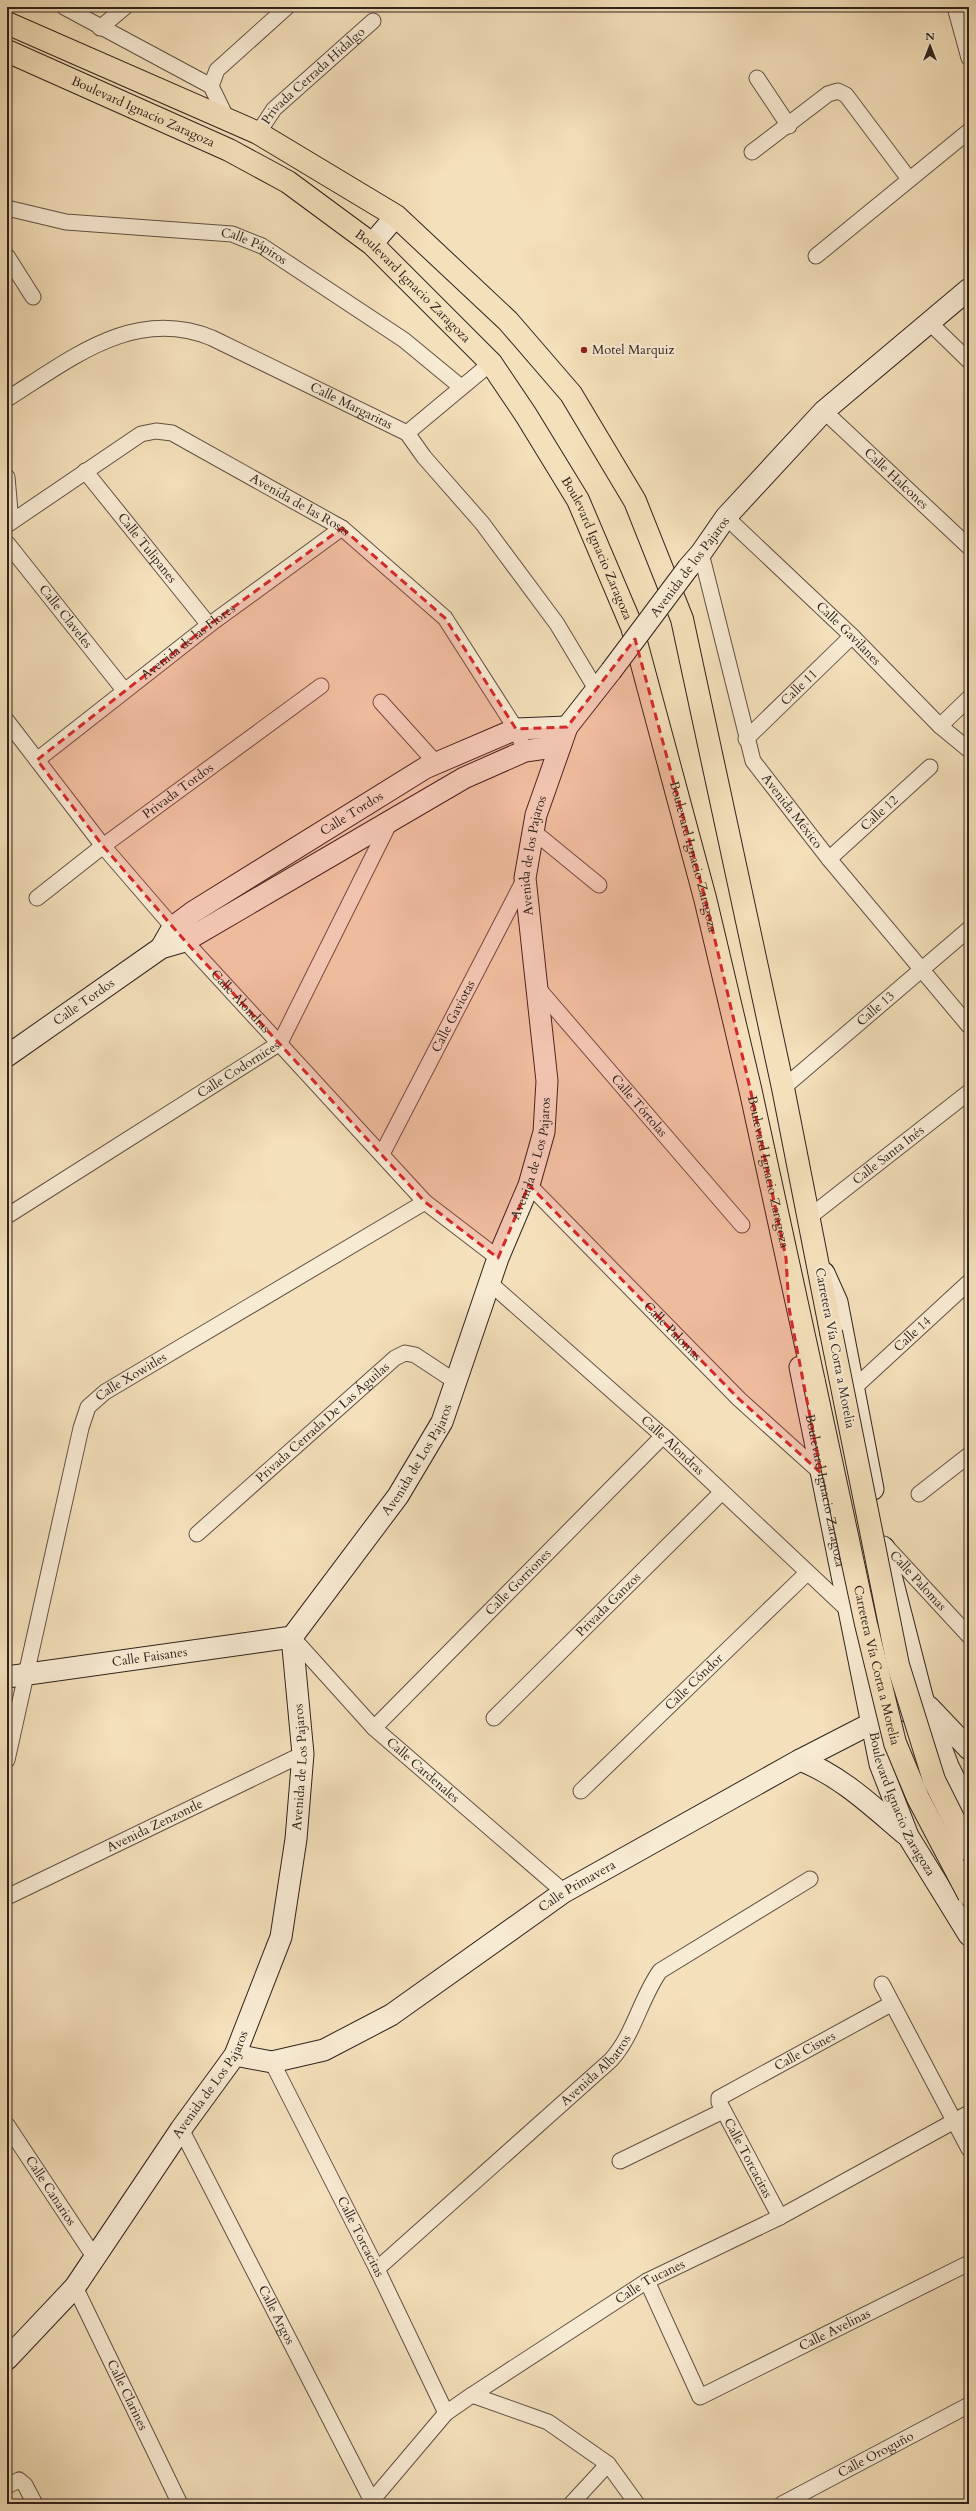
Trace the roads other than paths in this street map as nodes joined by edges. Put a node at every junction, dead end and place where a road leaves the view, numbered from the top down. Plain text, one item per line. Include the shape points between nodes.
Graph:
1 (64, 7) edge
2 (125, 7) edge
3 (287, 7) edge
4 (955, 7) edge
5 (373, 21) dead end
6 (7, 23) edge
7 (100, 28) junction
8 (7, 51) edge
9 (969, 58) edge
10 (757, 78) dead end
11 (211, 86) junction
12 (227, 119) junction
13 (789, 126) junction
14 (969, 131) edge
15 (258, 133) junction
16 (752, 152) dead end
17 (909, 179) junction
18 (7, 208) edge
19 (396, 216) junction
20 (372, 244) junction
21 (7, 256) edge
22 (816, 256) dead end
23 (969, 289) edge
24 (33, 297) dead end
25 (929, 322) junction
26 (969, 361) edge
27 (491, 363) junction
28 (461, 387) junction
29 (7, 399) edge
30 (824, 411) junction
31 (407, 434) junction
32 (85, 471) junction
33 (7, 477) edge
34 (726, 517) junction
35 (9, 524) edge
36 (342, 528) junction
37 (7, 543) edge
38 (969, 547) edge
39 (695, 561) junction
40 (209, 625) junction
41 (852, 636) junction
42 (321, 686) dead end
43 (596, 689) junction
44 (124, 690) junction
45 (969, 698) edge
46 (381, 702) dead end
47 (7, 721) edge
48 (940, 726) junction
49 (516, 729) junction
50 (564, 736) junction
51 (746, 739) junction
52 (525, 750) junction
53 (969, 750) edge
54 (37, 760) junction
55 (436, 763) junction
56 (930, 767) dead end
57 (391, 820) junction
58 (533, 831) junction
59 (103, 846) junction
60 (828, 859) junction
61 (525, 878) junction
62 (599, 885) dead end
63 (37, 898) dead end
64 (969, 929) edge
65 (179, 934) junction
66 (922, 970) junction
67 (536, 986) junction
68 (969, 1026) edge
69 (280, 1043) junction
70 (7, 1056) edge
71 (783, 1088) junction
72 (969, 1092) edge
73 (382, 1154) junction
74 (529, 1185) junction
75 (425, 1202) junction
76 (7, 1216) edge
77 (808, 1218) junction
78 (742, 1225) dead end
79 (498, 1258) junction
80 (786, 1258) junction
81 (817, 1259) junction
82 (969, 1282) edge
83 (490, 1284) junction
84 (456, 1382) junction
85 (855, 1387) junction
86 (663, 1436) junction
87 (969, 1455) edge
88 (821, 1473) junction
89 (722, 1492) junction
90 (919, 1494) dead end
91 (197, 1534) dead end
92 (883, 1543) junction
93 (807, 1573) junction
94 (850, 1612) junction
95 (969, 1636) edge
96 (292, 1637) junction
97 (16, 1675) edge
98 (923, 1700) junction
99 (494, 1718) dead end
100 (870, 1724) junction
101 (374, 1728) junction
102 (969, 1749) edge
103 (303, 1754) junction
104 (7, 1760) edge
105 (800, 1760) junction
106 (581, 1791) dead end
107 (969, 1808) edge
108 (908, 1836) junction
109 (969, 1850) edge
110 (810, 1879) dead end
111 (564, 1892) junction
112 (969, 1895) edge
113 (7, 1897) edge
114 (969, 1935) edge
115 (882, 1984) dead end
116 (891, 2004) junction
117 (235, 2055) junction
118 (272, 2062) junction
119 (721, 2104) junction
120 (969, 2113) edge
121 (953, 2121) junction
122 (7, 2124) edge
123 (181, 2129) junction
124 (969, 2149) edge
125 (620, 2161) dead end
126 (780, 2217) junction
127 (95, 2258) junction
128 (969, 2263) edge
129 (376, 2269) junction
130 (647, 2281) junction
131 (75, 2287) junction
132 (7, 2359) edge
133 (472, 2395) junction
134 (969, 2405) edge
135 (446, 2413) junction
136 (608, 2464) junction
137 (13, 2483) edge
138 (370, 2503) edge
139 (35, 2504) edge
140 (180, 2504) edge
141 (571, 2504) edge
142 (637, 2504) edge
143 (782, 2504) edge

1 - 7 street
2 - 7 street
3 - 11 street via 217,70
4 - 9 street
5 - 15 street, Privada Cerrada Hidalgo via 274,109
6 - 12 main road, Boulevard Ignacio Zaragoza
7 - 11 street
8 - 20 main road, Boulevard Ignacio Zaragoza via 229,150 288,182
10 - 13 street
11 - 12 street
12 - 15 main road, Boulevard Ignacio Zaragoza
13 - 16 street
13 - 17 street via 828,94 838,91 846,95
14 - 17 street
15 - 19 main road, Boulevard Ignacio Zaragoza
17 - 22 street
18 - 28 street, Calle Pápiros via 66,222 232,234 262,246 404,340
19 - 20 street
19 - 71 main road, Boulevard Ignacio Zaragoza via 508,321 571,394 635,501 682,619
20 - 27 main road, Boulevard Ignacio Zaragoza
21 - 24 street
23 - 25 street, Avenida de los Pajaros
25 - 26 street
25 - 30 street, Avenida de los Pajaros
27 - 28 street
27 - 80 main road, Boulevard Ignacio Zaragoza via 578,500 632,626 704,898
28 - 31 street
29 - 31 street, Calle Margaritas via 54,369 120,334 147,328 174,327 212,338
30 - 34 street, Avenida de los Pajaros
30 - 38 street, Calle Halcones
31 - 43 street, Calle Margaritas via 482,523 557,624
32 - 35 street, Avenida de las Rosas
32 - 36 street, Avenida de las Rosas via 141,434 156,431 172,434
32 - 40 street, Calle Tulipanes
33 - 35 street
34 - 39 street, Avenida de los Pajaros
34 - 41 street, Calle Gavilanes
36 - 40 street, Avenida de las Flores
36 - 49 street, Avenida de las Rosas via 445,618
37 - 44 street, Calle Claveles
39 - 43 street, Avenida de los Pajaros, bridge
39 - 51 street, Avenida México
40 - 44 street, Avenida de las Flores
41 - 48 street, Calle Gavilanes
41 - 51 street, Calle 11
42 - 59 street, Privada Tordos
43 - 50 street, Avenida de los Pajaros
44 - 54 street, Avenida de las Flores
45 - 48 street
46 - 55 street
47 - 54 street, Calle Alondras
48 - 53 street, Calle Gavilanes
49 - 50 street, Calle Tordos
49 - 52 street, Avenida de las Rosas
49 - 55 street, Calle Tordos
50 - 52 street, Calle Tordos
50 - 58 street, Avenida de los Pajaros via 536,814
51 - 60 street, Avenida México via 753,761
52 - 57 street, Calle Tordos via 464,778
54 - 59 street, Calle Alondras
55 - 65 street, Calle Tordos via 193,912
56 - 60 street, Calle 12
57 - 65 street, Calle Tordos
57 - 69 street, Calle Codornices
58 - 61 street, Avenida de los Pajaros
58 - 62 street
59 - 63 street, Privada Tordos
59 - 65 street, Calle Alondras
60 - 66 street, Avenida México
61 - 67 street, Avenida de los Pajaros
61 - 73 street, Calle Gaviotas
64 - 66 street, Calle 13
65 - 69 street, Calle Alondras
65 - 70 street, Calle Tordos
66 - 68 street, Avenida México
66 - 71 street, Calle 13
67 - 74 street, Avenida de Los Pajaros via 547,1081 544,1132
67 - 78 street, Calle Tórtolas
69 - 73 street, Calle Alondras
69 - 76 street, Calle Codornices
71 - 77 main road, Boulevard Ignacio Zaragoza
72 - 77 street, Calle Santa Inés
73 - 75 street, Calle Alondras
74 - 79 street, Avenida de Los Pajaros
74 - 88 street, Calle Palomas via 739,1399
75 - 79 street, Calle Alondras
75 - 97 street, Calle Xowitles via 105,1392 88,1407
77 - 81 main road, Boulevard Ignacio Zaragoza
79 - 83 street, Avenida de Los Pajaros
80 - 88 street, Boulevard Ignacio Zaragoza via 789,1308
80 - 112 main road, Carretera Vía Corta a Morelia, bridge via 866,1624 895,1743 918,1798
81 - 85 street, Boulevard Ignacio Zaragoza via 837,1302
81 - 109 main road, Carretera Vía Corta a Morelia, bridge via 898,1665 934,1780
82 - 85 street, Calle 14
83 - 84 street, Avenida de Los Pajaros
83 - 86 street, Calle Alondras
84 - 91 street, Privada Cerrada De Las Águilas via 415,1355 405,1353 395,1358
84 - 96 street, Avenida de Los Pajaros via 442,1422 398,1496
85 - 92 street, Boulevard Ignacio Zaragoza
86 - 89 street, Calle Alondras
86 - 101 street, Calle Gorriones
87 - 90 street
88 - 94 street, Boulevard Ignacio Zaragoza
89 - 93 street, Calle Alondras
89 - 99 street, Privada Ganzos
92 - 95 street, Calle Palomas
92 - 98 street, Boulevard Ignacio Zaragoza
93 - 94 street, Calle Alondras
93 - 106 street, Calle Cóndor
94 - 100 street, Boulevard Ignacio Zaragoza
96 - 97 street, Calle Faisanes
96 - 101 street, Calle Cardenales
96 - 103 street, Avenida de Los Pajaros
97 - 104 street, Calle Xowitles
98 - 100 street, Calle Primavera
98 - 102 street
98 - 107 street, Boulevard Ignacio Zaragoza via 948,1766
100 - 105 street, Calle Primavera
100 - 108 street, Boulevard Ignacio Zaragoza via 880,1764
101 - 111 street, Calle Cardenales
103 - 113 street, Avenida Zenzontle
103 - 117 street, Avenida de Los Pajaros via 296,1839 281,1937
105 - 108 street via 821,1768 849,1786
105 - 111 street, Calle Primavera
108 - 114 street, Boulevard Ignacio Zaragoza
110 - 129 street, Avenida Albatros via 660,1971 650,1985 622,2048 611,2060
111 - 118 street, Calle Primavera via 391,2016 324,2050
115 - 116 street
116 - 119 street, Calle Cisnes via 722,2094
116 - 121 street
117 - 118 street, Calle Primavera
117 - 123 street, Avenida de Los Pajaros
118 - 129 street, Calle Torcacitas
119 - 125 street, Calle Cisnes
119 - 126 street, Calle Torcacitas
120 - 121 street, Calle Tucanes
121 - 124 street
121 - 126 street, Calle Tucanes
122 - 127 street, Calle Canarios
123 - 127 street, Avenida de Los Pajaros
123 - 138 street, Calle Argos
126 - 130 street, Calle Tucanes
127 - 131 street, Avenida de Los Pajaros
128 - 130 street, Calle Avelinas via 700,2397
129 - 135 street, Calle Torcacitas
130 - 133 street, Calle Tucanes
131 - 132 street, Avenida de Los Pajaros
131 - 140 street, Calle Clarines
133 - 135 street, Calle Tucanes
133 - 136 street via 548,2422
134 - 143 street, Calle Oroguño
135 - 138 street, Calle Tucanes
136 - 141 street
136 - 142 street
137 - 139 street via 25,2485

